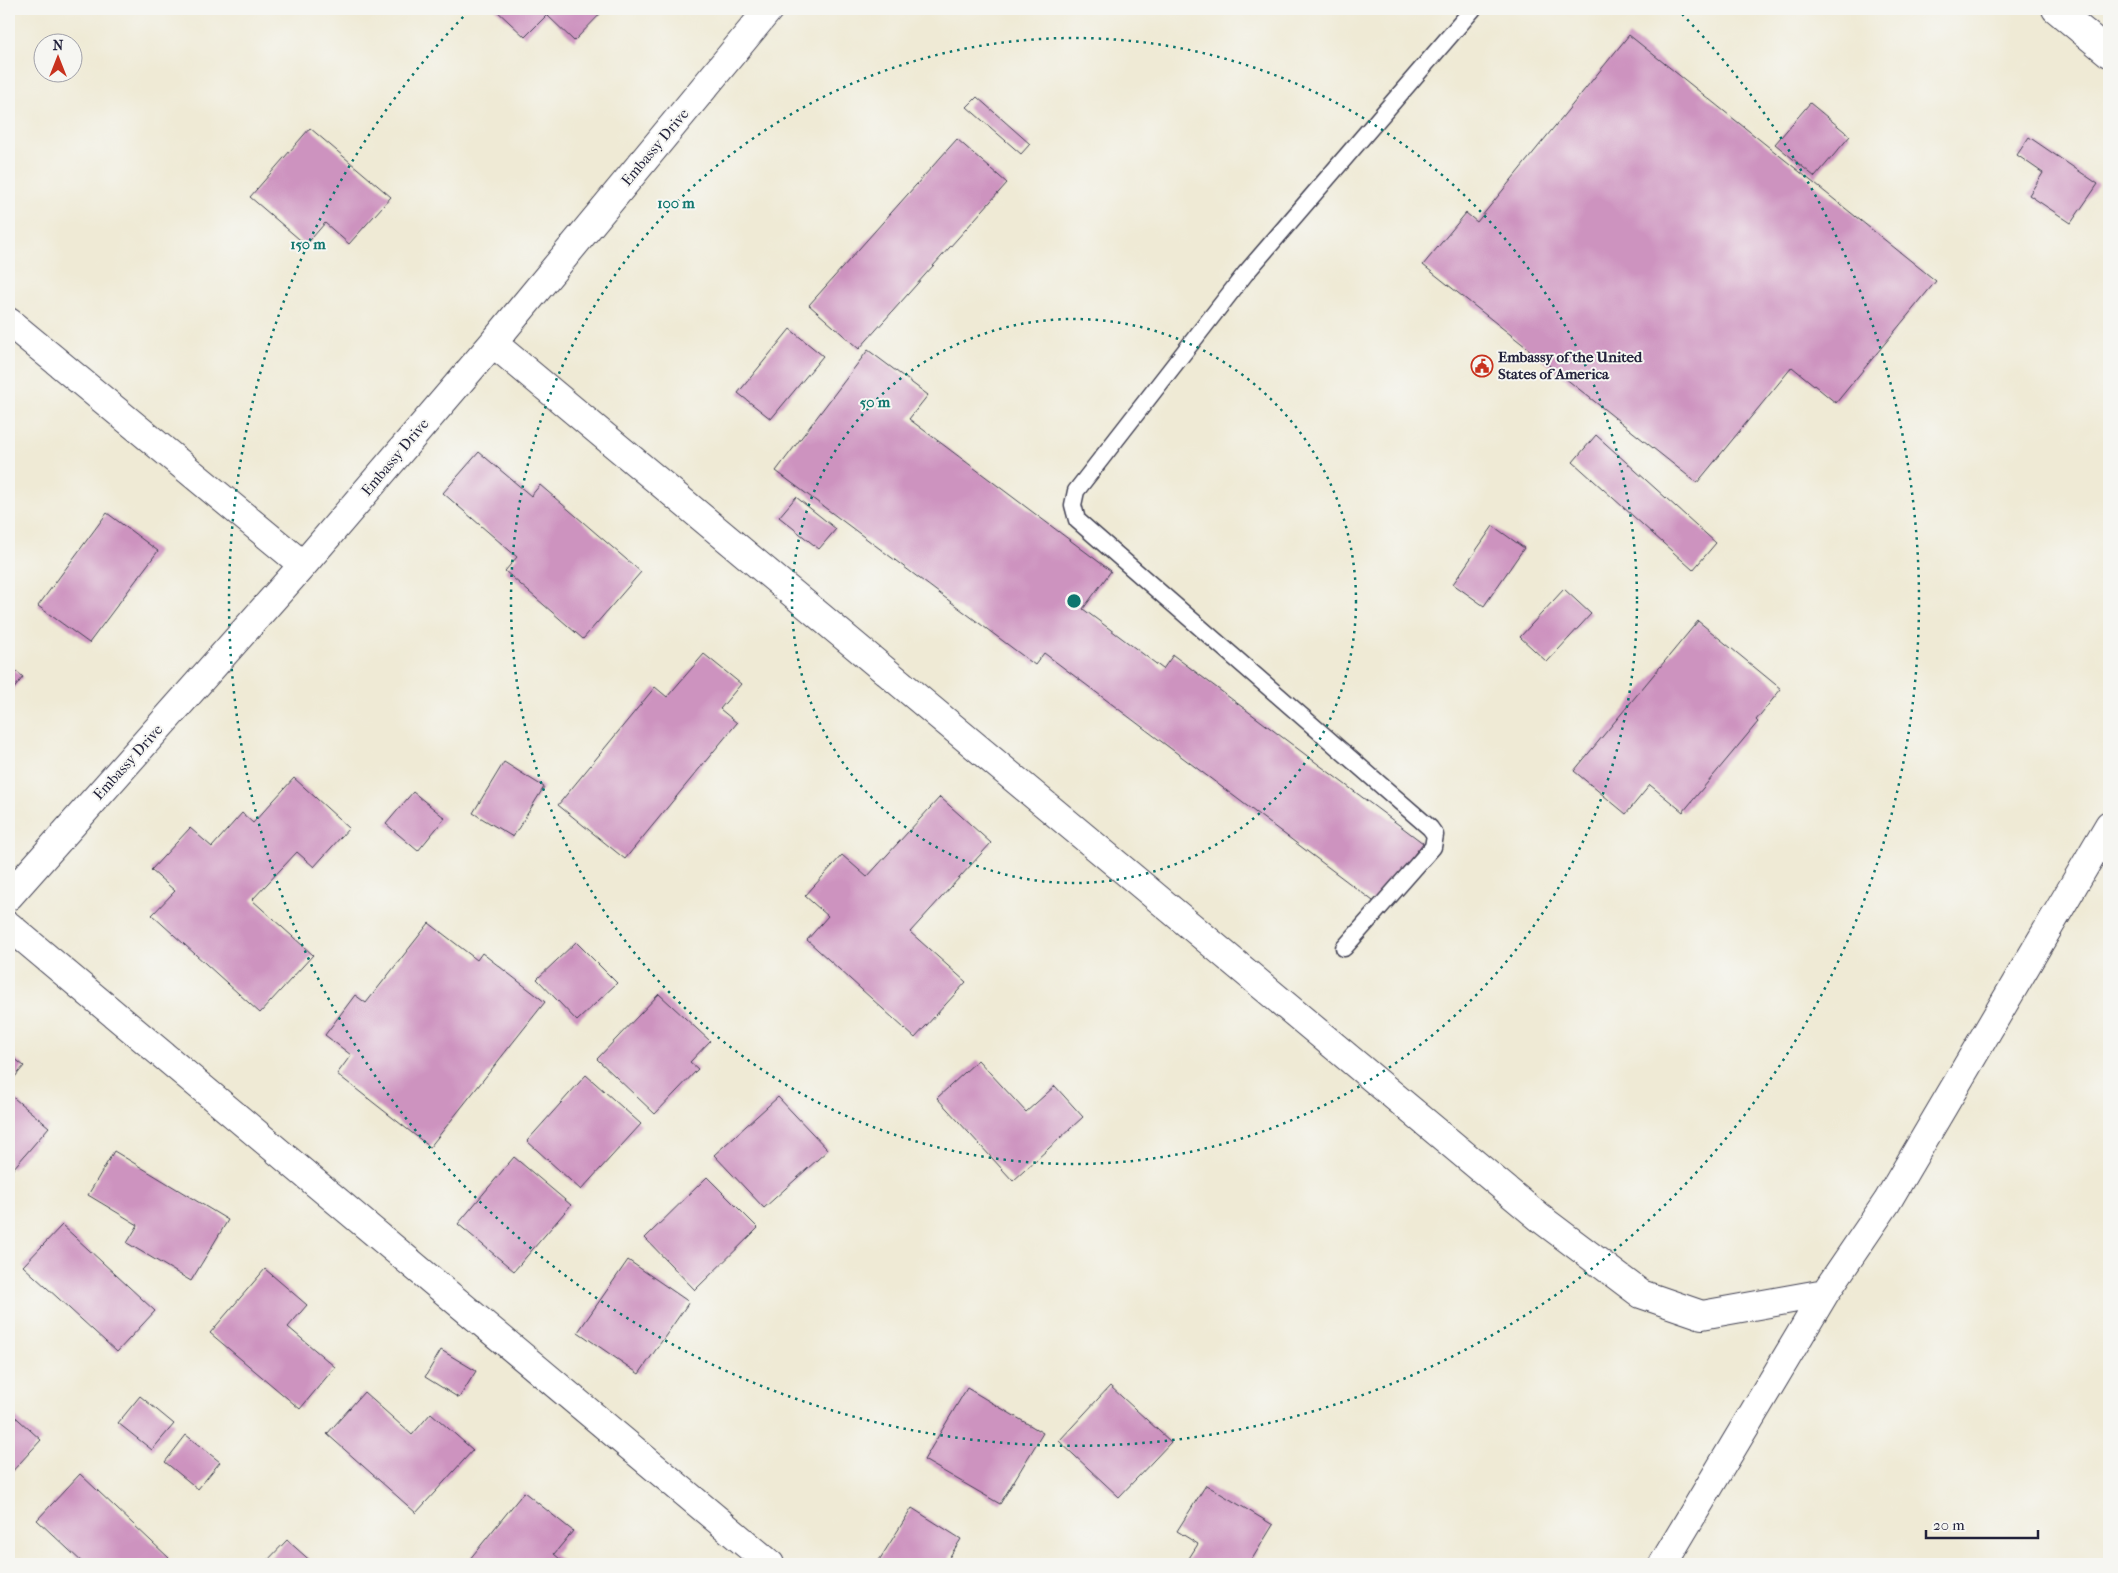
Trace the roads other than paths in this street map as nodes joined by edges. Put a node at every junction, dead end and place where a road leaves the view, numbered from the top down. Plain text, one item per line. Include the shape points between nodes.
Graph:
1 (769, 9) edge
2 (1473, 9) edge
3 (2056, 9) edge
4 (2109, 53) edge
5 (9, 322) edge
6 (493, 342) junction
7 (303, 565) junction
8 (2109, 825) edge
9 (9, 896) edge
10 (9, 926) edge
11 (1344, 948) dead end
12 (1825, 1293) junction
13 (770, 1564) edge
14 (1663, 1564) edge

1 - 6 street, Embassy Drive
2 - 11 lane via 1245,274 1076,491 1073,505 1077,520 1435,835 1432,847
3 - 4 street
5 - 7 street
6 - 7 street, Embassy Drive
6 - 12 street via 1540,1218 1640,1294 1702,1315
7 - 9 street, Embassy Drive
8 - 12 street via 1887,1202
10 - 13 street
12 - 14 street

